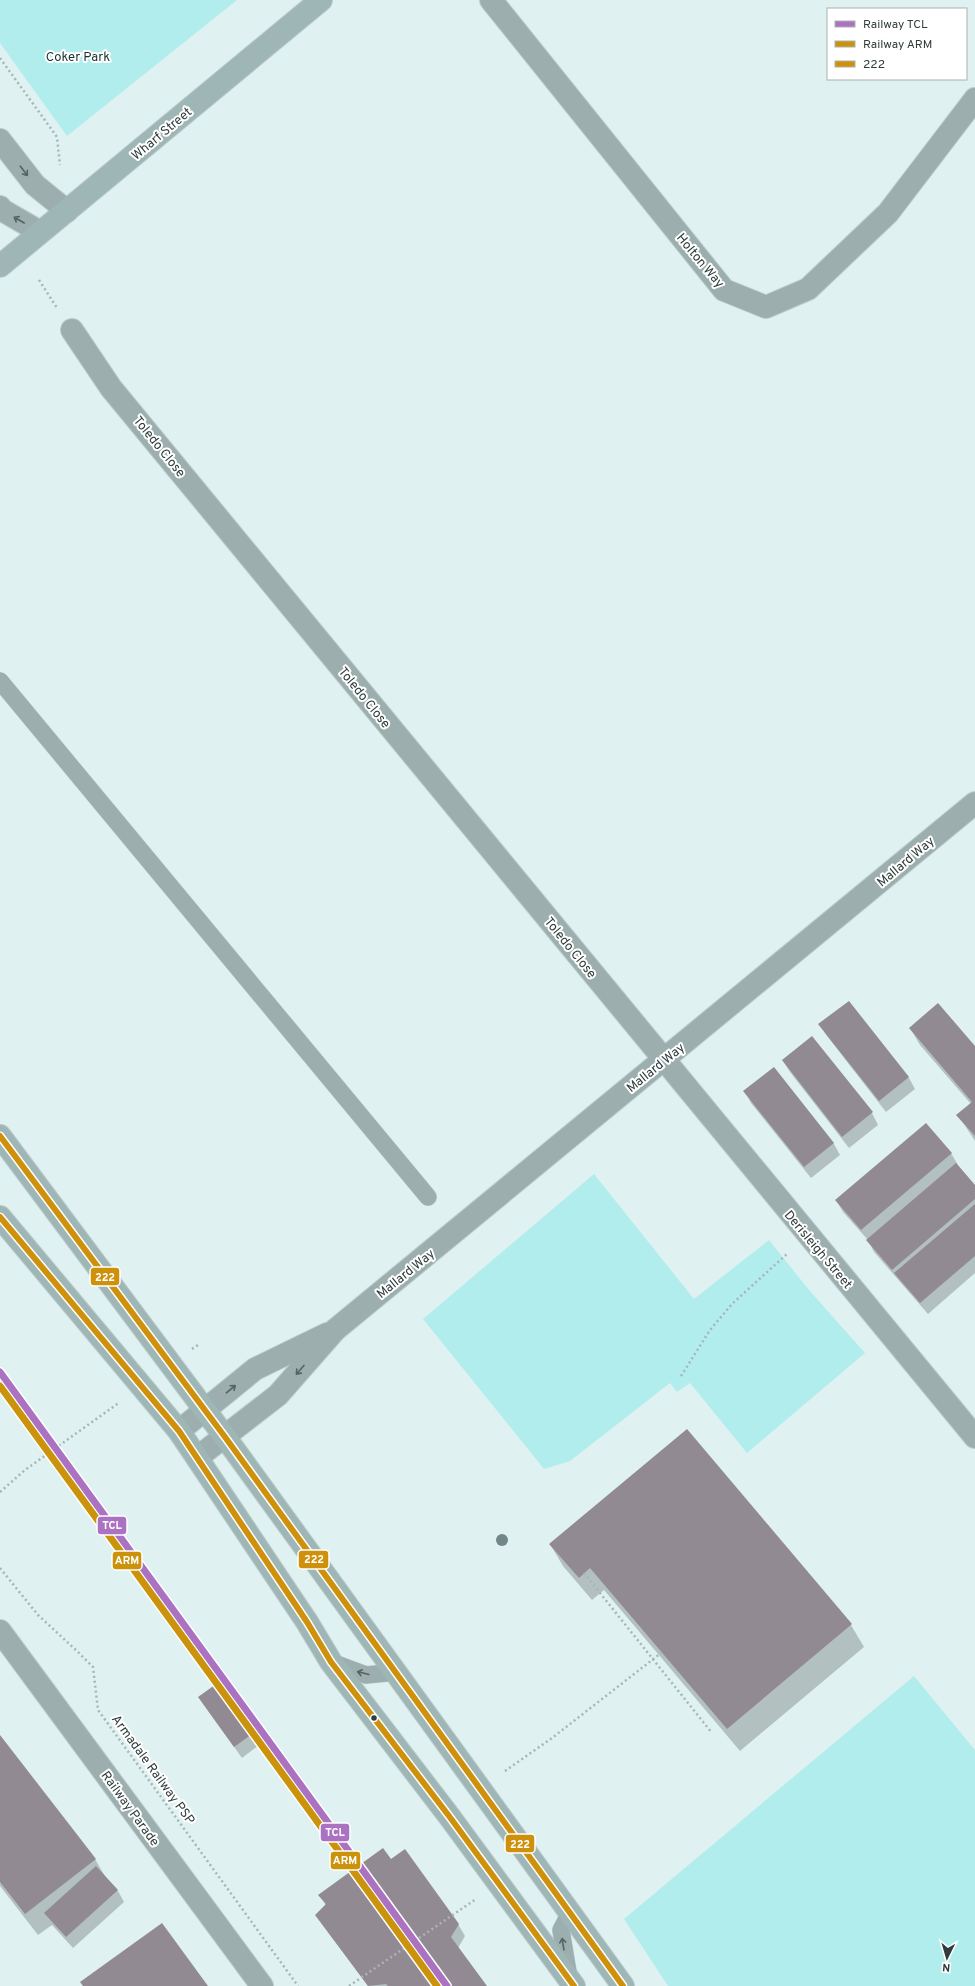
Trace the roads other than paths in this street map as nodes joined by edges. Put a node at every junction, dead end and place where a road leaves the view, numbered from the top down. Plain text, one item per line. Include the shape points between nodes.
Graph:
1 (321, 0) edge
2 (491, 0) edge
3 (975, 99) edge
4 (0, 140) edge
5 (0, 207) edge
6 (67, 211) junction
7 (40, 232) junction
8 (0, 266) edge
9 (72, 330) road end
10 (0, 681) edge
11 (975, 803) edge
12 (663, 1060) junction
13 (0, 1136) edge
14 (428, 1198) dead end
15 (0, 1217) edge
16 (335, 1330) junction
17 (205, 1410) junction
18 (179, 1431) junction
19 (225, 1437) junction
20 (975, 1437) edge
21 (198, 1457) junction
22 (0, 1631) edge
23 (331, 1662) junction
24 (397, 1672) junction
25 (570, 1913) junction
26 (571, 1982) edge
27 (262, 1986) edge
28 (623, 1986) edge

1 - 6 main road, Wharf Street
2 - 3 street, Holton Way via 724,290 766,307 808,289 888,213
4 -> 6 street via 35,185
7 -> 5 street
6 - 7 main road, Wharf Street
7 - 8 main road, Wharf Street
9 - 12 street, Toledo Close via 112,388
10 - 14 lane
11 - 12 street, Mallard Way
12 - 16 street, Mallard Way
12 - 20 street, Derisleigh Street
13 - 17 main road
15 - 18 main road
17 -> 16 street, Mallard Way via 255,1369
16 -> 19 street, Mallard Way via 278,1395
17 - 18 street, Mallard Way
17 - 19 main road
18 - 21 main road
19 - 21 street, Mallard Way
19 - 24 main road
21 - 23 main road
22 - 27 street, Railway Parade
24 -> 23 lane via 366,1675
23 - 26 main road
24 - 25 main road
26 -> 25 lane via 561,1930
25 - 28 main road

